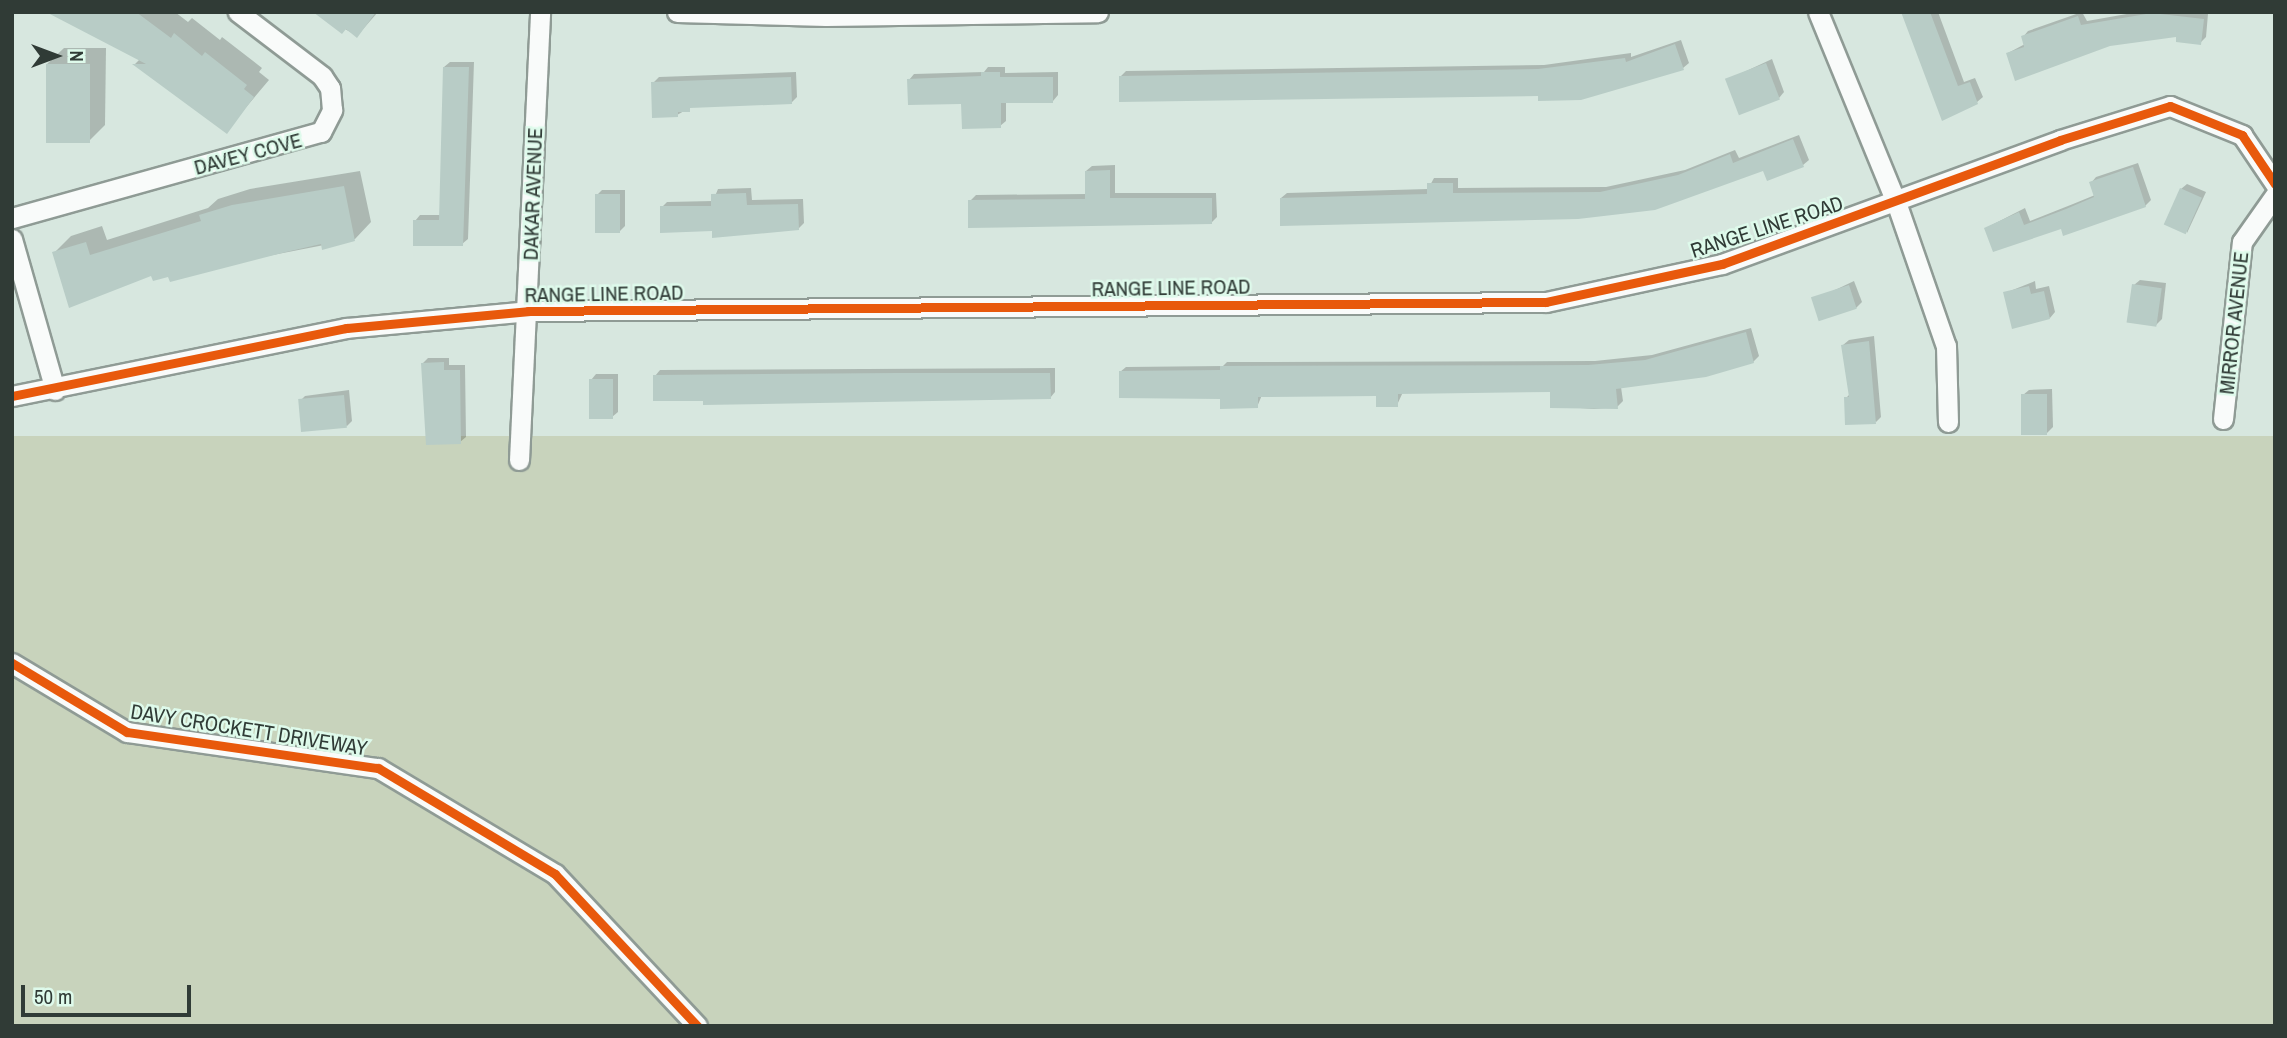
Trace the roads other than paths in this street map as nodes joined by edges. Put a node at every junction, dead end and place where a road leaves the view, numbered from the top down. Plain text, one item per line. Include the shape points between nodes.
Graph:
1 (238, 12) edge
2 (540, 12) edge
3 (677, 12) edge
4 (1098, 12) edge
5 (1818, 12) edge
6 (826, 14) edge
7 (2275, 184) edge
8 (2275, 195) edge
9 (1896, 202) junction
10 (12, 218) edge
11 (12, 239) edge
12 (528, 311) junction
13 (55, 390) junction
14 (12, 396) edge
15 (2223, 419) dead end
16 (1948, 422) dead end
17 (519, 460) dead end
18 (12, 663) edge
19 (697, 1026) edge

1 - 10 street, DAVEY COVE via 322,76 330,88 332,110 321,132
2 - 12 street, DAKAR AVENUE
3 - 6 street
4 - 6 street
5 - 9 street
7 - 9 street, RANGE LINE ROAD via 2242,135 2170,106 2060,140
8 - 15 street, MIRROR AVENUE via 2242,242
9 - 12 street, RANGE LINE ROAD via 1722,264 1546,302
9 - 16 street via 1946,346
11 - 13 street
12 - 13 street, RANGE LINE ROAD via 346,328
12 - 17 street, DAKAR AVENUE
13 - 14 street, RANGE LINE ROAD
18 - 19 street, DAVY CROCKETT DRIVEWAY via 127,732 379,768 555,874

